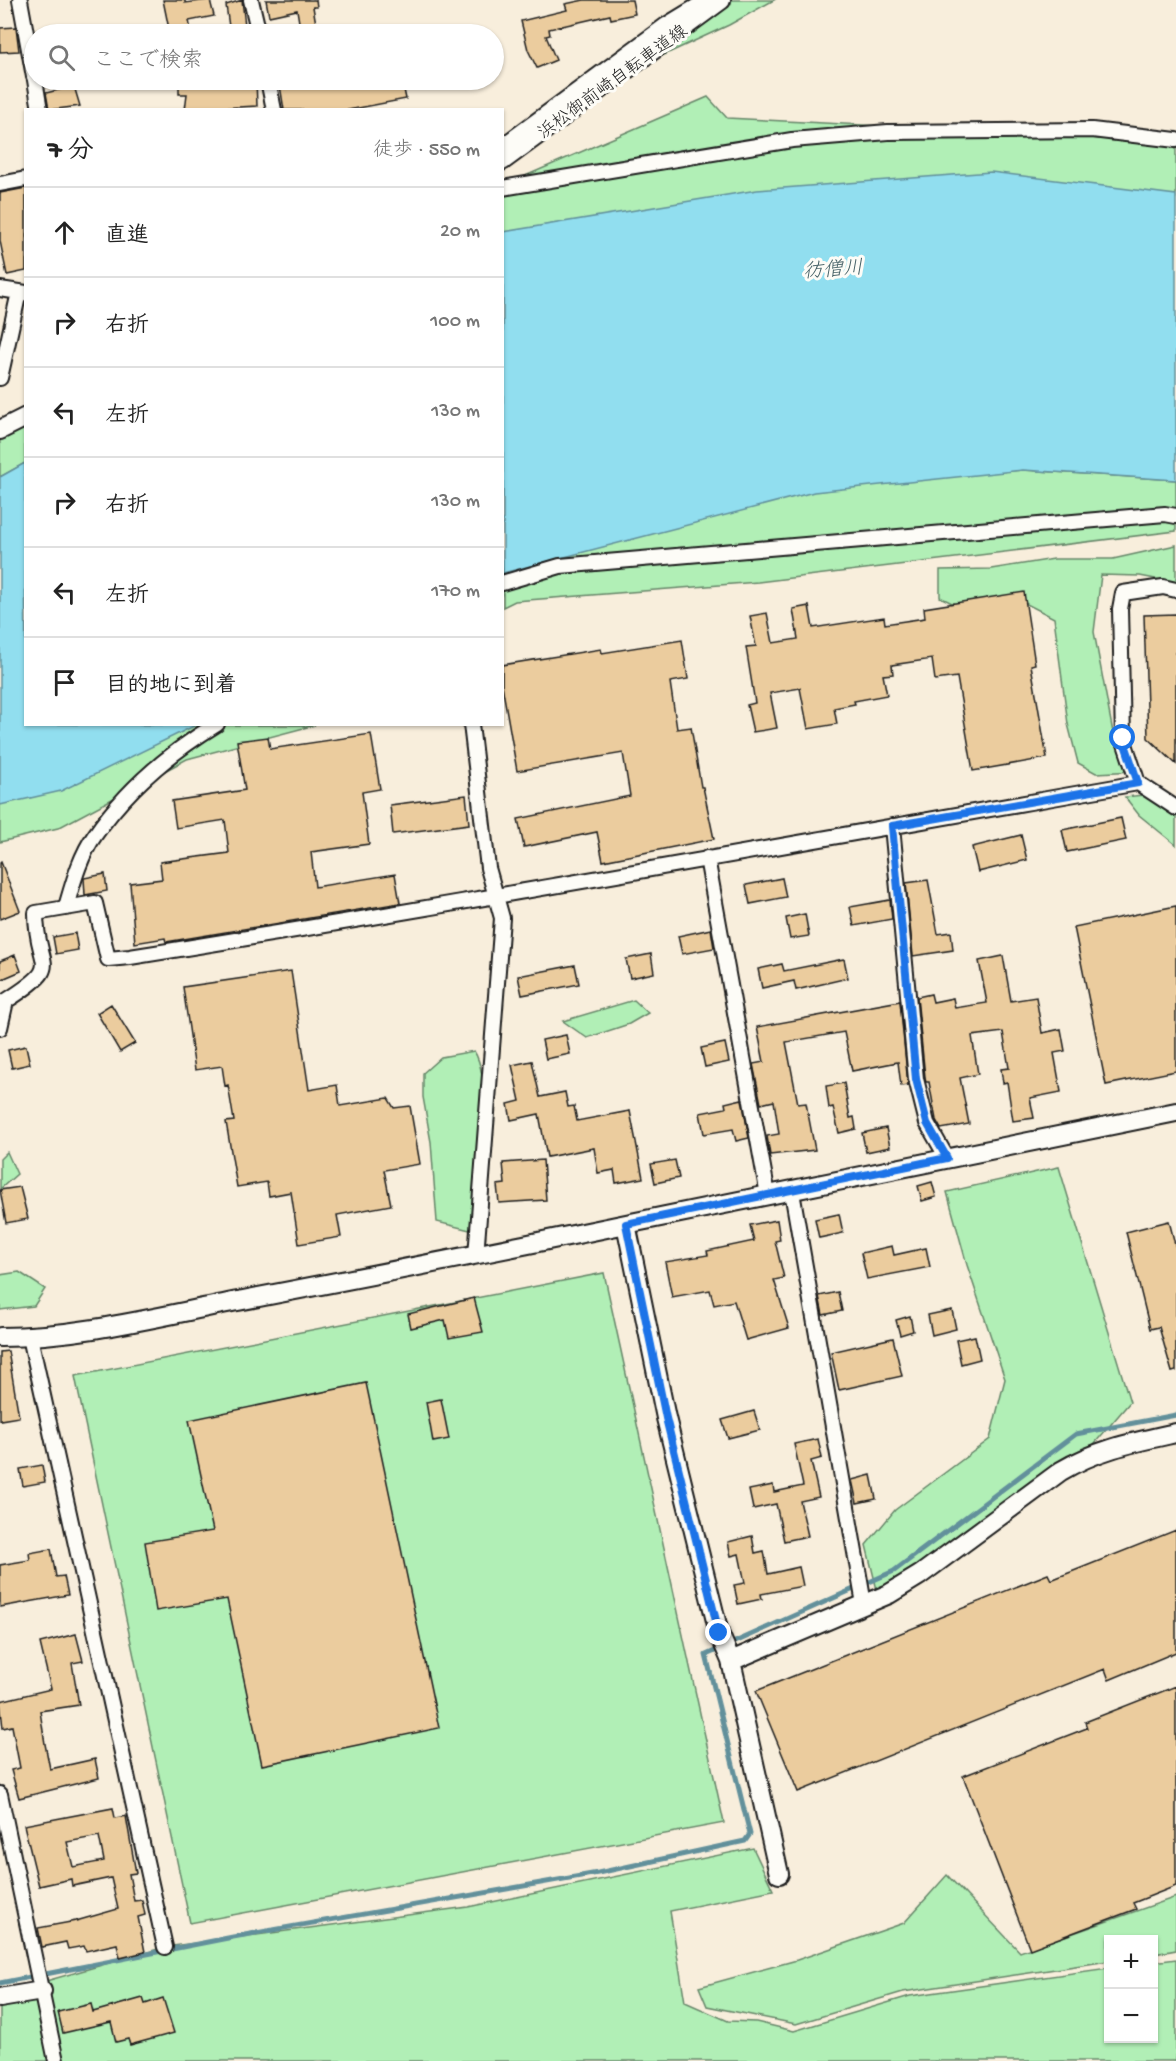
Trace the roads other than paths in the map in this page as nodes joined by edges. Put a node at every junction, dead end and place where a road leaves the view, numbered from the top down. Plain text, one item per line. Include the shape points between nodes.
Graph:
1 (20, 0) edge
2 (252, 0) edge
3 (707, 0) edge
4 (721, 0) edge
5 (25, 24) edge
6 (257, 24) edge
7 (37, 90) edge
8 (270, 90) edge
9 (40, 108) edge
10 (274, 108) edge
11 (1176, 140) edge
12 (504, 146) edge
13 (504, 160) edge
14 (24, 179) edge
15 (0, 184) edge
16 (504, 188) edge
17 (0, 289) edge
18 (22, 293) edge
19 (0, 378) edge
20 (24, 418) edge
21 (0, 430) edge
22 (1176, 516) edge
23 (504, 582) edge
24 (1176, 590) edge
25 (214, 726) edge
26 (471, 726) edge
27 (1138, 783) junction
28 (1176, 808) edge
29 (892, 826) junction
30 (707, 858) junction
31 (497, 898) junction
32 (66, 907) junction
33 (0, 1028) edge
34 (1176, 1112) edge
35 (947, 1158) junction
36 (792, 1192) junction
37 (768, 1195) junction
38 (626, 1224) junction
39 (476, 1256) junction
40 (0, 1337) edge
41 (30, 1337) junction
42 (1176, 1433) edge
43 (864, 1604) junction
44 (731, 1661) junction
45 (0, 1794) edge
46 (779, 1874) dead end
47 (165, 1947) dead end
48 (42, 1991) junction
49 (0, 1998) edge
50 (56, 2061) edge

1 - 5 street
2 - 6 street
3 - 12 street via 666,25
4 - 13 street, 浜松御前崎自転車道線
7 - 9 street
8 - 10 street
11 - 16 street via 1092,130 888,132 792,140
14 - 15 street
17 - 18 street
18 - 19 street
20 - 21 street
22 - 23 street via 560,566
24 - 27 street via 1163,587 1123,593 1121,601 1123,738
25 - 32 street via 179,747 94,835 78,867
26 - 31 street via 488,868
27 - 28 street
27 - 29 street
29 - 30 street
29 - 35 street via 916,1079 927,1123
30 - 31 street
30 - 37 street
31 - 32 street via 108,959 94,903
31 - 39 street via 502,918
32 - 33 street via 36,913 43,975 6,1001
34 - 35 street
35 - 36 street
36 - 37 street
36 - 43 street
37 - 38 street
38 - 39 street
38 - 44 street via 669,1430 719,1633
39 - 41 street
40 - 41 street
41 - 47 street
42 - 43 street via 1117,1445 1083,1457 920,1575
43 - 44 street
44 - 46 street
45 - 48 street
48 - 49 street
48 - 50 street

